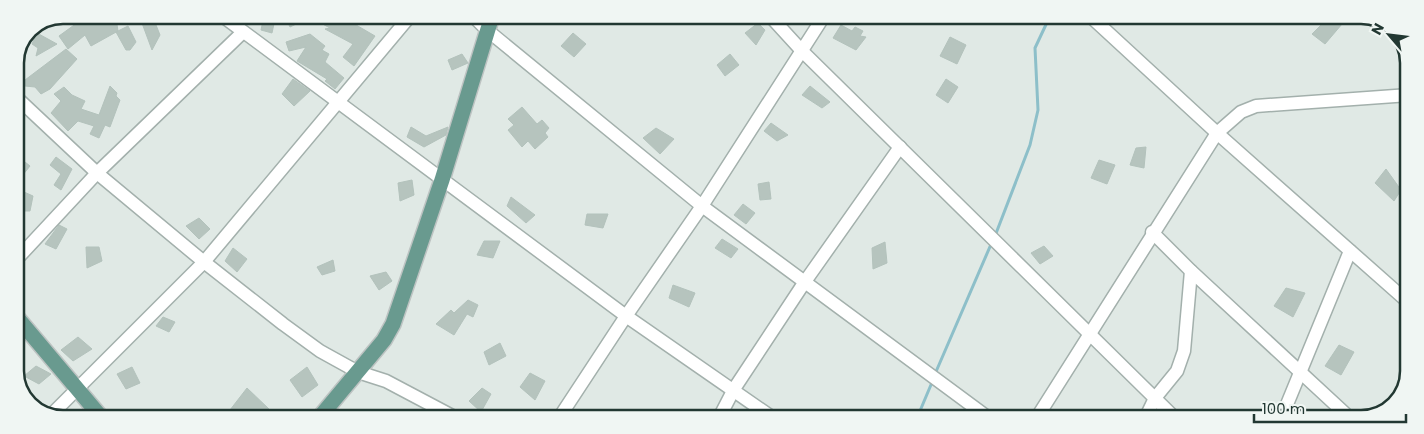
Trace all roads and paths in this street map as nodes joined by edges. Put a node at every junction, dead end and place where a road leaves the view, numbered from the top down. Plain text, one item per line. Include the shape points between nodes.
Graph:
1 (233, 24) edge
2 (404, 24) edge
3 (489, 24) edge
4 (490, 24) edge
5 (777, 24) edge
6 (819, 24) edge
7 (1099, 24) edge
8 (243, 32) junction
9 (802, 51) junction
10 (1400, 96) edge
11 (338, 102) junction
12 (24, 104) edge
13 (1217, 133) junction
14 (900, 147) junction
15 (97, 173) junction
16 (442, 180) junction
17 (702, 206) junction
18 (1152, 232) junction
19 (24, 251) edge
20 (1350, 251) junction
21 (204, 262) junction
22 (1191, 271) junction
23 (804, 283) junction
24 (1400, 295) edge
25 (626, 316) junction
26 (24, 326) edge
27 (1088, 333) junction
28 (1301, 371) junction
29 (358, 372) junction
30 (77, 388) junction
31 (734, 389) junction
32 (1155, 398) junction
33 (56, 409) edge
34 (95, 410) edge
35 (326, 410) edge
36 (442, 410) edge
37 (564, 410) edge
38 (723, 410) edge
39 (762, 410) edge
40 (979, 410) edge
41 (1041, 410) edge
42 (1149, 410) edge
43 (1167, 410) edge
44 (1285, 410) edge
45 (1342, 410) edge

1 - 8 street
2 - 11 street
3 - 16 main road
4 - 17 street
5 - 9 street
6 - 9 street
7 - 13 street
8 - 11 street
8 - 15 street
9 - 14 street
9 - 17 street
10 - 13 street via 1256,106 1240,112
11 - 16 street
11 - 21 street
12 - 15 street
13 - 18 street
13 - 20 street
14 - 23 street
14 - 27 street
15 - 19 street
15 - 21 street
16 - 25 street
16 - 29 main road via 394,324
17 - 23 street
17 - 25 street
18 - 22 street
18 - 27 street
20 - 24 street
20 - 28 street
21 - 29 street via 282,324
21 - 30 street
22 - 28 street
22 - 32 street via 1184,352 1177,371
23 - 31 street
23 - 40 street
25 - 31 street
25 - 37 street
26 - 30 main road
27 - 32 street
27 - 41 street
28 - 44 street
28 - 45 street
29 - 35 main road
29 - 36 street via 409,392
30 - 33 street
30 - 34 main road
31 - 38 street
31 - 39 street
32 - 42 street
32 - 43 street

